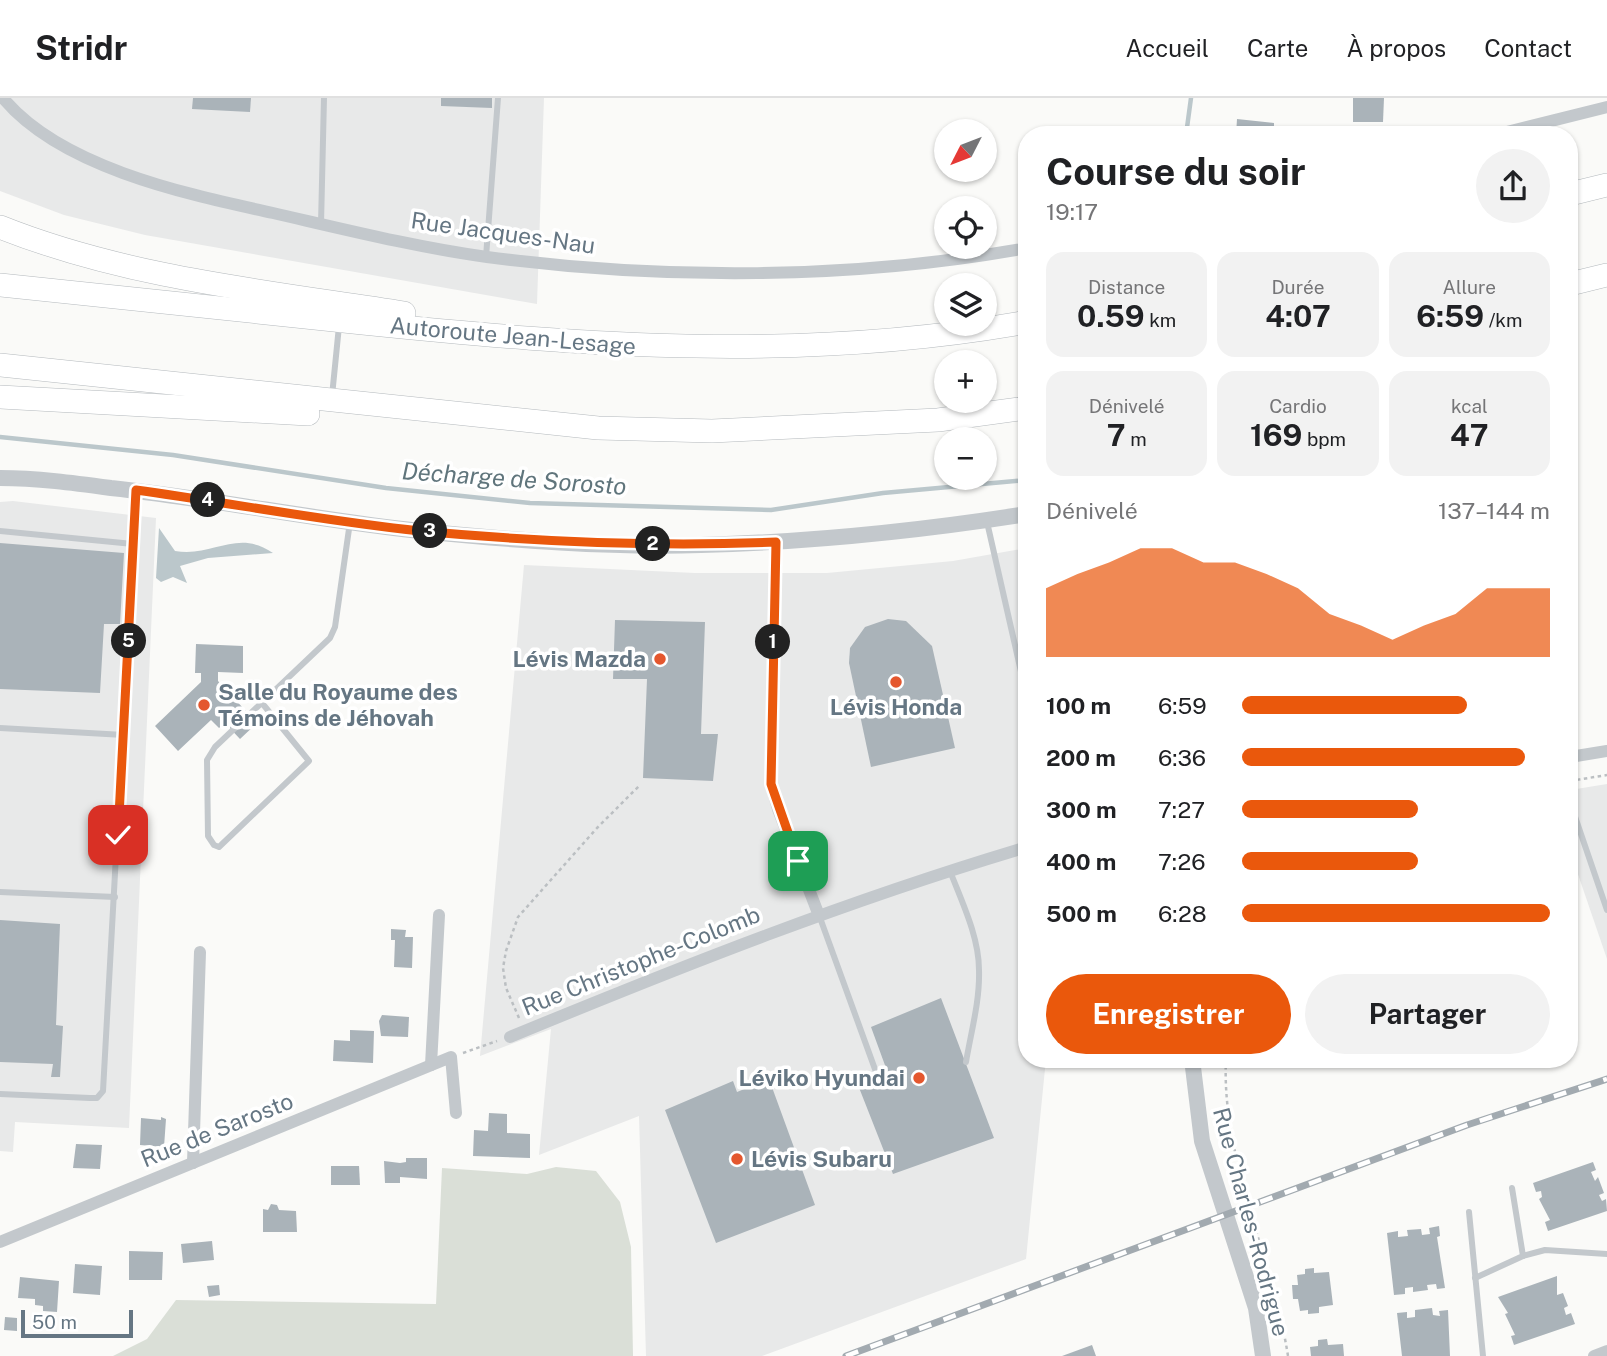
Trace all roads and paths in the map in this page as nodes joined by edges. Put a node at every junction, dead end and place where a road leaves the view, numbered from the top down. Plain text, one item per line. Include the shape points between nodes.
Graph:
1 (3, 98) edge
2 (324, 98) edge
3 (498, 98) edge
4 (1607, 107) edge
5 (1531, 126) edge
6 (1607, 185) edge
7 (1578, 192) edge
8 (321, 224) junction
9 (0, 227) edge
10 (1018, 249) edge
11 (486, 257) junction
12 (1607, 275) edge
13 (1578, 282) edge
14 (0, 285) edge
15 (339, 321) junction
16 (1018, 323) edge
17 (538, 339) junction
18 (0, 365) edge
19 (0, 397) edge
20 (332, 401) junction
21 (1018, 409) edge
22 (598, 428) junction
23 (0, 478) edge
24 (136, 490) junction
25 (1018, 515) edge
26 (350, 520) junction
27 (986, 520) junction
28 (0, 531) edge
29 (776, 542) junction
30 (133, 544) junction
31 (1018, 659) edge
32 (262, 703) junction
33 (0, 728) edge
34 (124, 735) junction
35 (1607, 751) edge
36 (1578, 756) edge
37 (1607, 775) edge
38 (1578, 779) edge
39 (639, 786) dead end
40 (1578, 825) edge
41 (1018, 850) edge
42 (950, 871) junction
43 (0, 892) edge
44 (115, 897) junction
45 (1607, 910) edge
46 (818, 913) junction
47 (439, 915) dead end
48 (200, 952) dead end
49 (524, 1031) junction
50 (510, 1037) joint
51 (451, 1058) junction
52 (965, 1062) dead end
53 (431, 1065) junction
54 (1193, 1068) edge
55 (1226, 1068) edge
56 (876, 1072) dead end
57 (0, 1094) edge
58 (456, 1113) dead end
59 (192, 1163) junction
60 (1512, 1188) dead end
61 (1469, 1212) dead end
62 (0, 1242) edge
63 (1607, 1254) edge
64 (1523, 1256) junction
65 (1475, 1278) junction
66 (1607, 1351) edge
67 (1263, 1356) edge
68 (1288, 1356) edge
69 (1483, 1356) edge
70 (1594, 1356) edge

1 - 8 street, Rue Jacques-Nau via 69,150 204,197
2 - 8 lane
3 - 11 lane
4 - 5 street
6 - 7 highway
8 - 11 street, Rue Jacques-Nau
9 - 17 highway via 95,257 160,271 508,330
10 - 11 street, Rue Jacques-Nau via 929,263 697,272 596,269
12 - 13 highway
14 - 15 highway, Autoroute Jean-Lesage
15 - 17 highway, Autoroute Jean-Lesage
15 - 20 lane
16 - 17 highway, Autoroute Jean-Lesage via 906,339 739,348
18 - 20 highway
19 - 22 highway via 171,404 533,430
20 - 22 highway
21 - 22 highway via 938,419 712,431
23 - 24 street
24 - 26 street
24 - 30 lane
25 - 27 street
26 - 29 street via 418,531 568,542
26 - 32 lane via 330,638
27 - 29 street via 893,534
27 - 31 lane
28 - 30 lane
29 - 46 street via 771,784
30 - 34 lane
32 - 32 lane via 207,760 208,836 219,848 309,761
33 - 34 lane
34 - 44 lane
35 - 36 street
37 - 38 path
39 - 49 path via 519,917 503,968
40 - 45 lane
41 - 42 street, Rue Christophe-Colomb
42 - 46 street, Rue Christophe-Colomb
42 - 52 lane via 979,969
43 - 44 lane
44 - 57 lane via 103,1091 97,1098
46 - 49 street, Rue Christophe-Colomb
46 - 56 lane
47 - 53 street
48 - 59 street
49 - 50 street, Rue Christophe-Colomb
50 - 51 path
51 - 53 street, Rue de Sarosto
51 - 58 street
53 - 59 street, Rue de Sarosto
54 - 67 street, Rue Charles-Rodrigue via 1202,1141 1256,1308
55 - 68 path via 1240,1165
59 - 62 street, Rue de Sarosto
60 - 64 lane
61 - 65 lane
63 - 64 lane via 1545,1250
64 - 65 lane
65 - 69 lane
66 - 70 street

